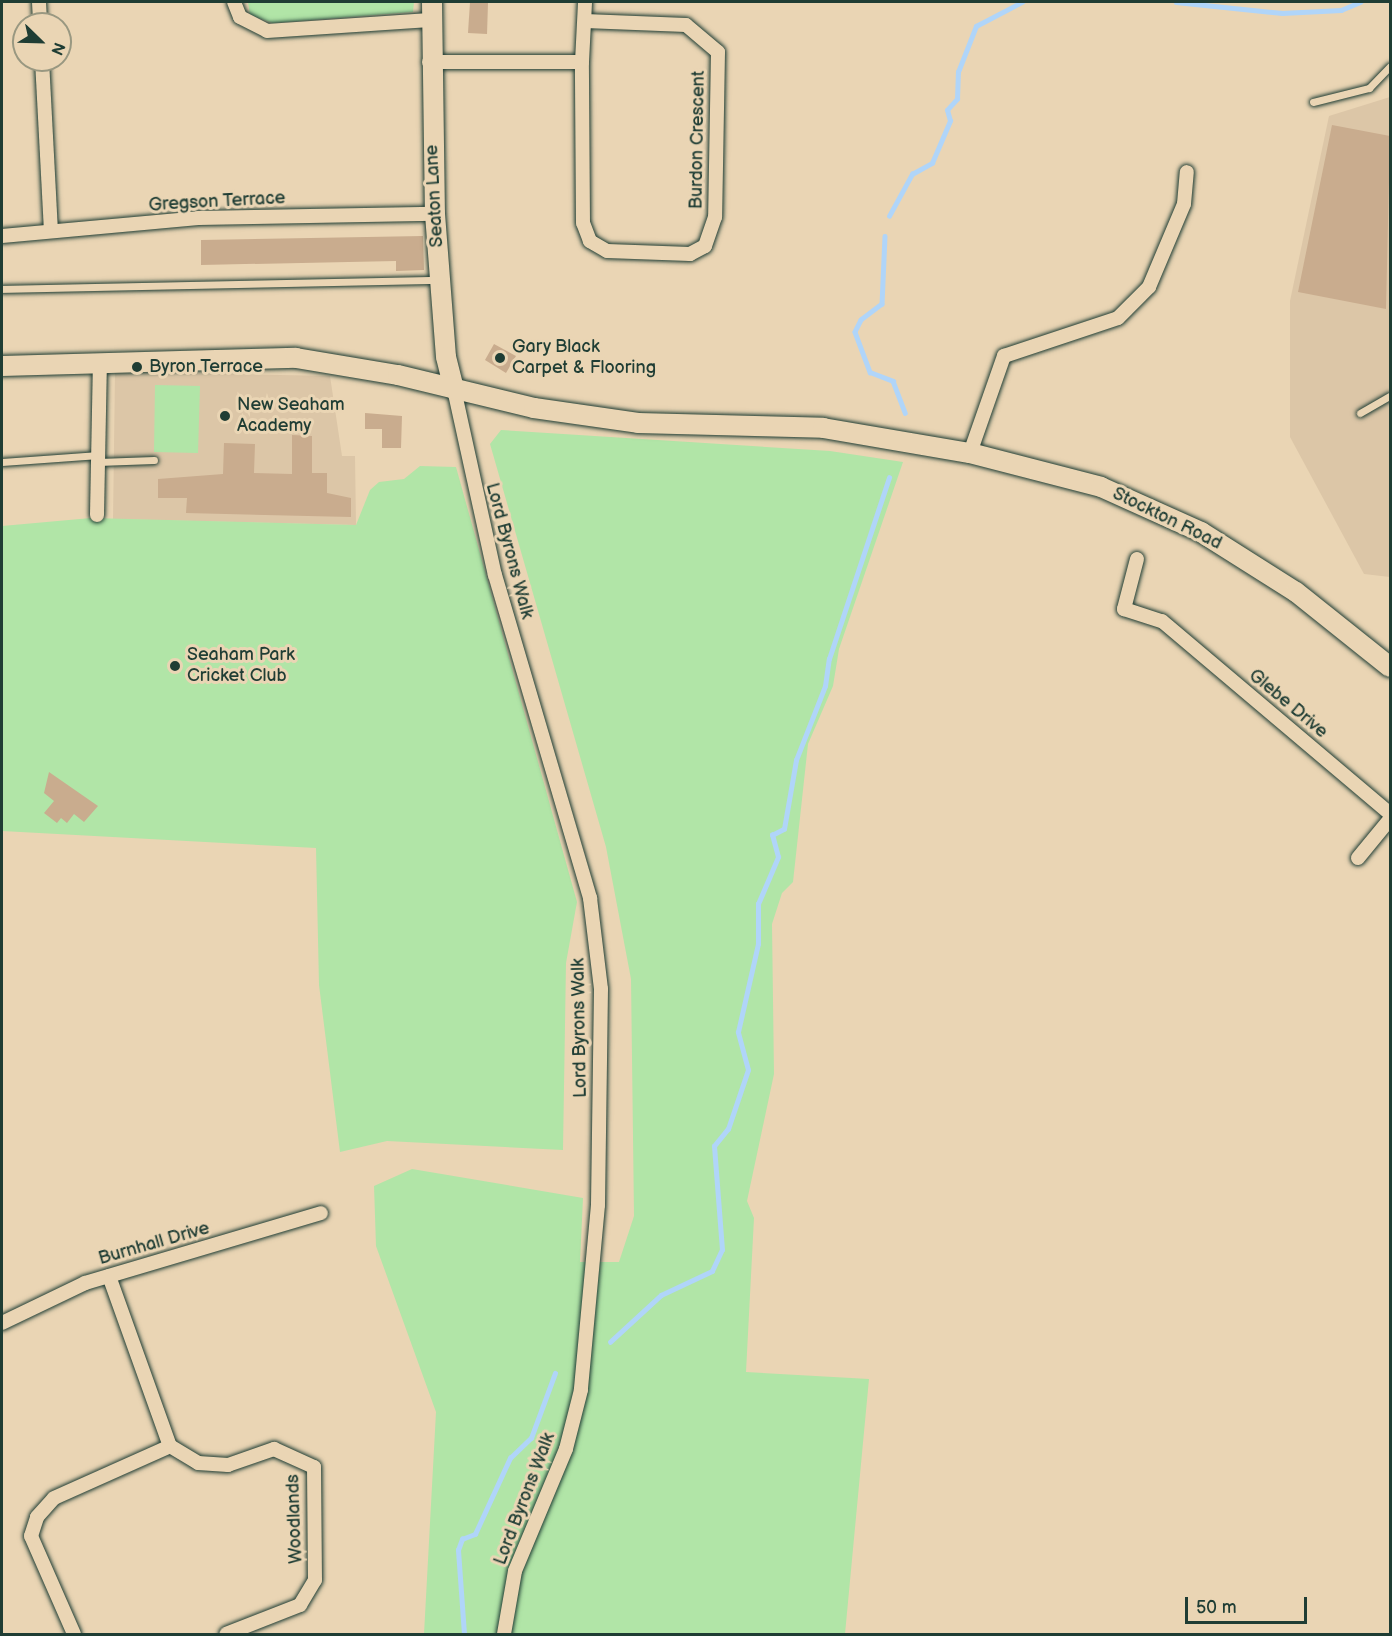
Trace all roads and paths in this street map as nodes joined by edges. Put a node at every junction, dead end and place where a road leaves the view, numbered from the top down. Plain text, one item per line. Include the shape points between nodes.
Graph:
1 (234, 2) edge
2 (585, 2) edge
3 (431, 11) edge
4 (585, 21) junction
5 (429, 62) junction
6 (582, 62) junction
7 (1390, 66) edge
8 (43, 72) edge
9 (1313, 102) dead end
10 (1187, 172) dead end
11 (435, 214) junction
12 (51, 231) junction
13 (2, 236) edge
14 (440, 280) junction
15 (2, 289) edge
16 (100, 361) junction
17 (2, 366) edge
18 (454, 389) junction
19 (1390, 396) edge
20 (1360, 413) dead end
21 (970, 453) junction
22 (98, 458) junction
23 (154, 460) dead end
24 (2, 462) edge
25 (98, 514) dead end
26 (1137, 559) dead end
27 (1390, 667) edge
28 (1390, 814) edge
29 (1390, 819) edge
30 (1358, 858) dead end
31 (321, 1213) dead end
32 (109, 1276) junction
33 (2, 1323) edge
34 (170, 1446) junction
35 (74, 1635) edge
36 (226, 1635) edge
37 (504, 1635) edge

1 - 3 street via 240,16 267,31
2 - 4 street, Burdon Crescent
3 - 5 main road, Seaton Lane
4 - 6 street, Burdon Crescent
4 - 6 street, Burdon Crescent via 686,25 718,52 715,217 705,246 671,257 607,251 590,241 583,223
5 - 6 street
5 - 11 main road, Seaton Lane
7 - 9 lane via 1369,88
8 - 12 street
10 - 21 street via 1184,204 1149,287 1118,318 1004,356
11 - 12 street, Gregson Terrace via 198,218
11 - 14 main road, Seaton Lane
12 - 13 street, Gregson Terrace
14 - 15 lane
14 - 18 main road, Seaton Lane
16 - 17 main road, Stockton Road
16 - 18 main road, Stockton Road via 296,358
16 - 22 street
18 - 21 main road, Stockton Road via 534,408 638,423 823,428
18 - 37 street, Lord Byrons Walk via 495,575 590,898 601,989 598,1205 581,1390 566,1449 515,1571
19 - 20 lane
21 - 27 main road, Stockton Road via 1101,487 1201,532 1296,592
22 - 23 lane
22 - 24 lane
22 - 25 street
26 - 28 street, Glebe Drive via 1124,609 1162,621
29 - 30 street
31 - 32 street, Burnhall Drive
32 - 33 street, Burnhall Drive
32 - 34 street
34 - 35 street via 54,1498 37,1517 31,1536
34 - 36 street, Woodlands via 198,1463 228,1465 274,1449 314,1467 315,1580 300,1605

